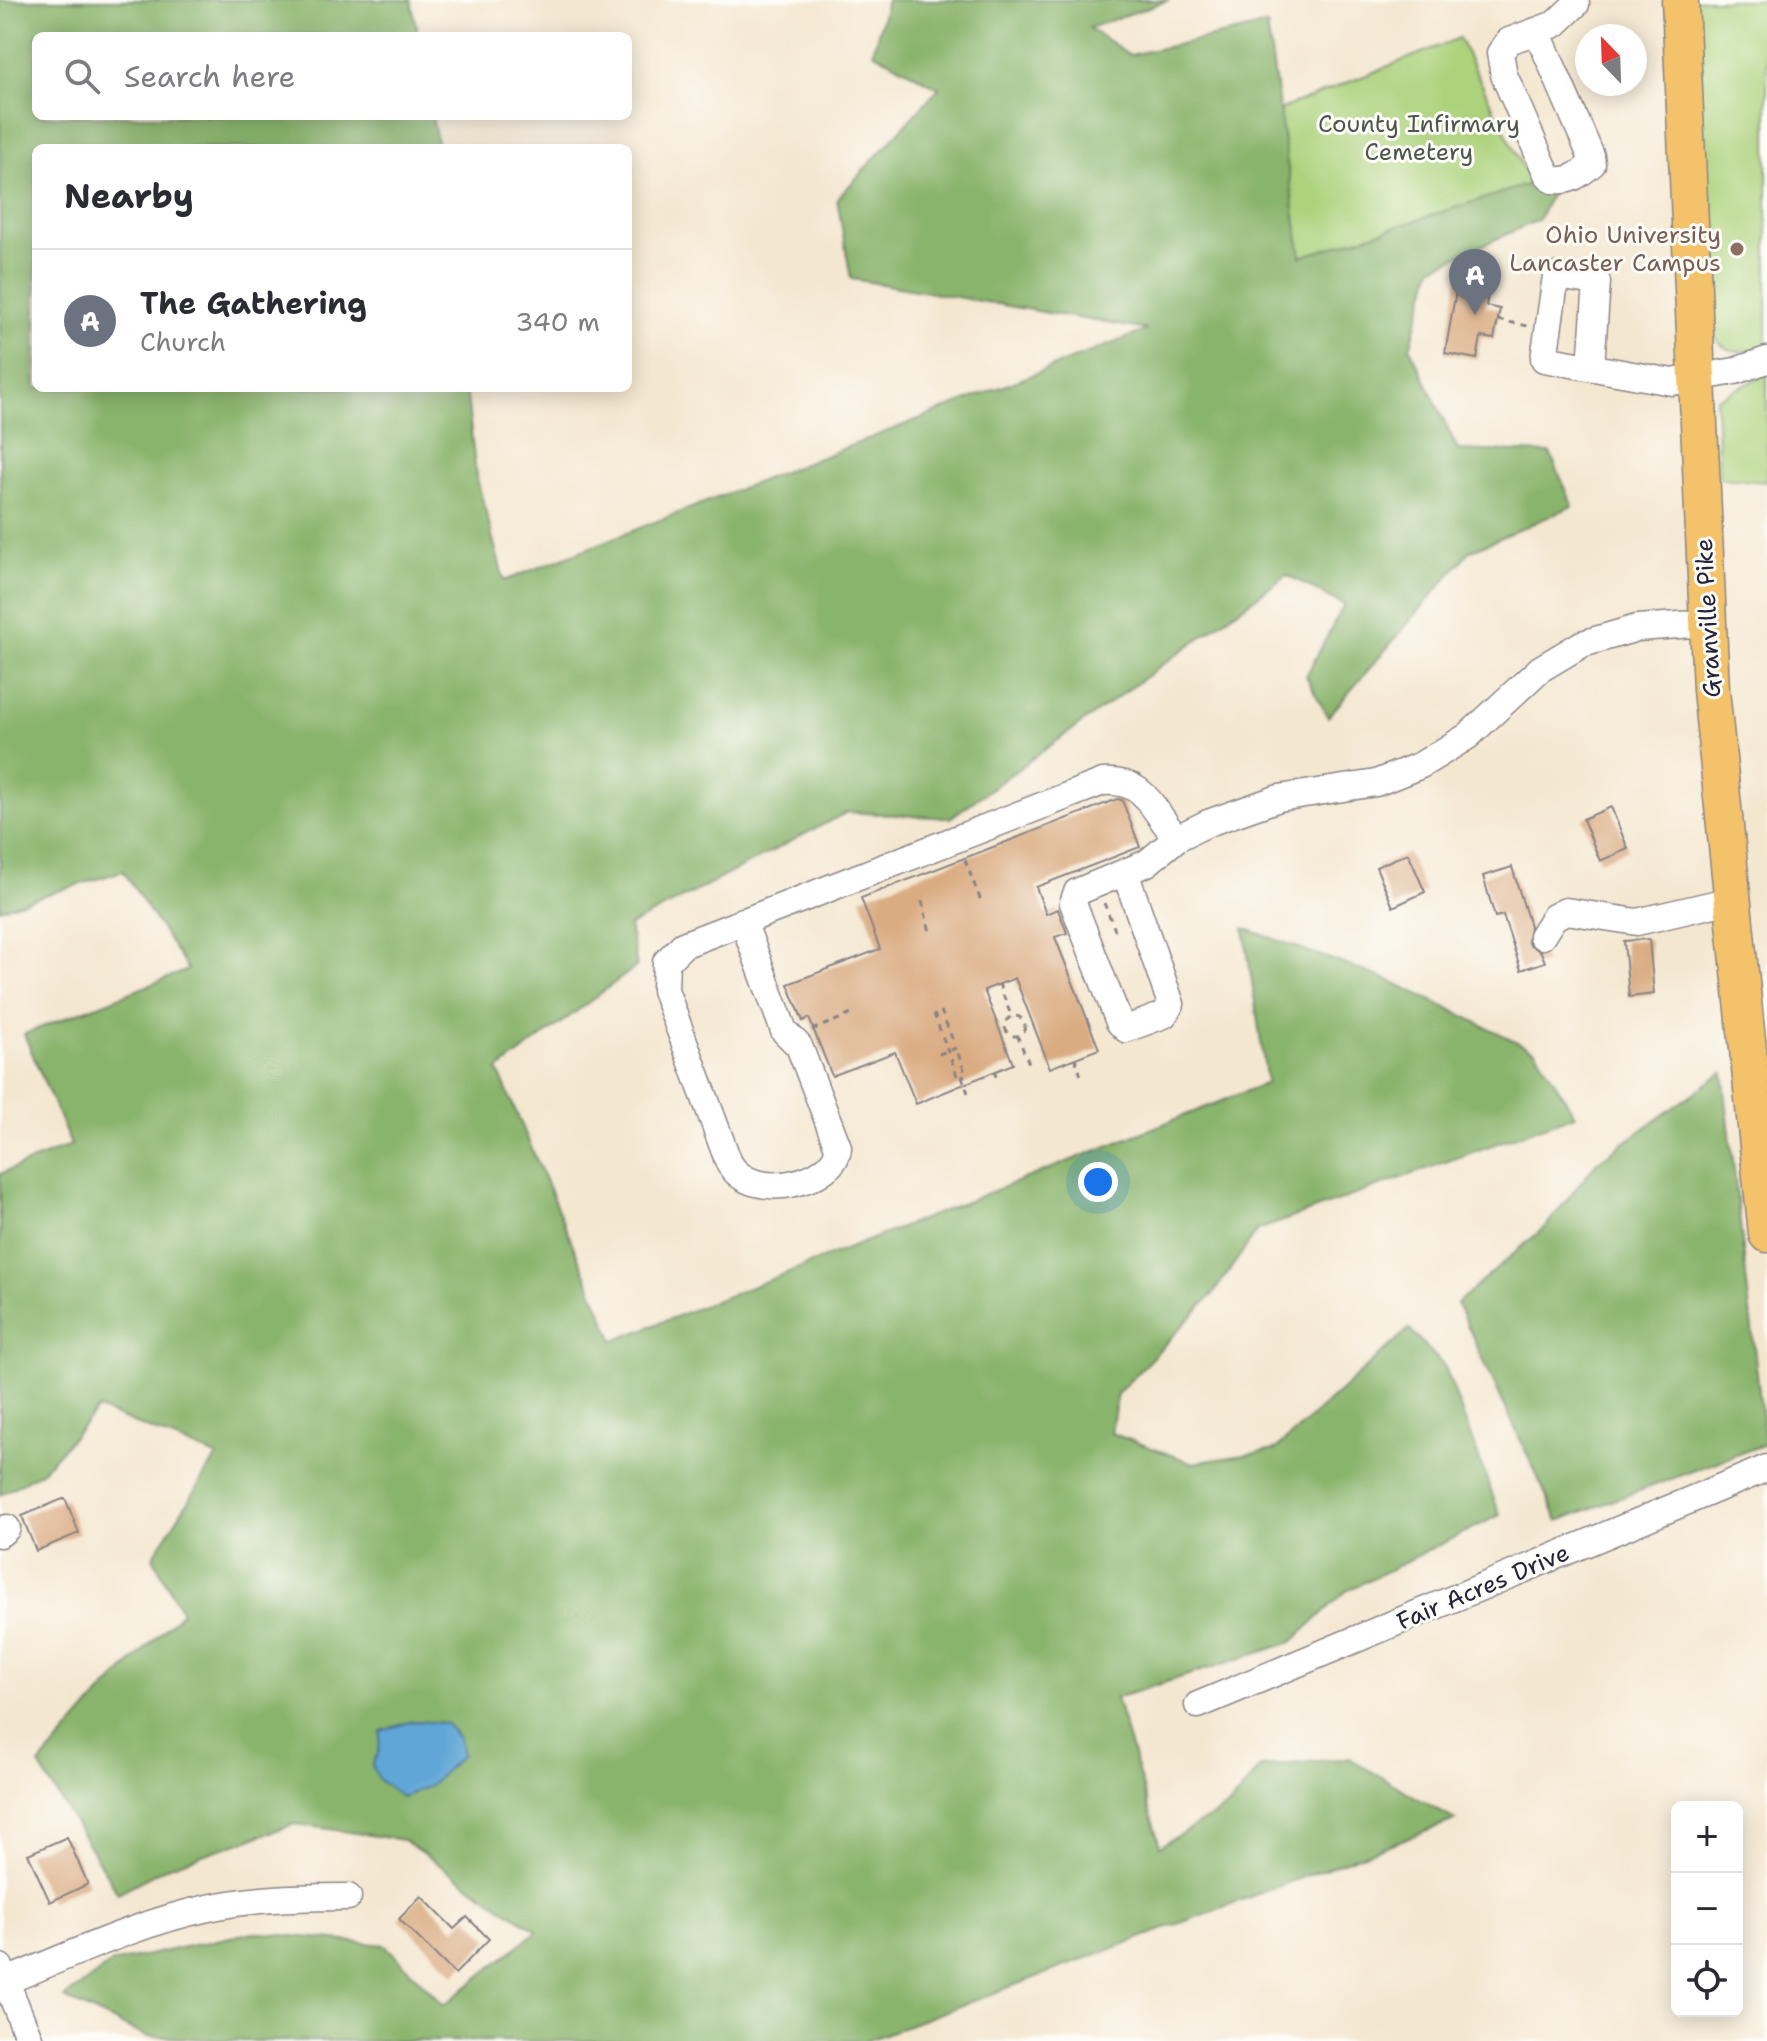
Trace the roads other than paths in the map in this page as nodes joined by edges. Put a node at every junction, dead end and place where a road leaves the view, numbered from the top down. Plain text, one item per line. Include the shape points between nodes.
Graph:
1 (1680, 0) edge
2 (1577, 1) edge
3 (1537, 31) junction
4 (1767, 360) edge
5 (1591, 366) junction
6 (1696, 379) junction
7 (1708, 623) junction
8 (1177, 838) junction
9 (1125, 872) junction
10 (1731, 900) junction
11 (743, 921) junction
12 (1542, 936) dead end
13 (1767, 1234) edge
14 (1767, 1468) edge
15 (1198, 1705) dead end
16 (348, 1897) dead end
17 (3, 1974) edge
18 (30, 2041) edge

1 - 6 highway, Granville Pike
2 - 3 street via 1555,24
3 - 3 street via 1503,46 1500,63 1547,174 1563,181 1579,176 1592,164 1591,156
4 - 6 street
5 - 5 street via 1544,359 1556,276 1597,282
5 - 6 street via 1672,382
6 - 7 highway, Granville Pike
7 - 8 street via 1603,636 1540,669 1468,736 1421,765 1376,783 1279,798
7 - 10 highway, Granville Pike
8 - 9 street
8 - 11 street via 1139,789 1103,782
9 - 9 street via 1077,892 1072,900 1126,1029 1164,1015 1171,1004
10 - 12 street via 1637,922 1566,911 1554,917
10 - 13 highway, Granville Pike
11 - 11 street via 676,950 666,962 663,983 731,1168 754,1185 777,1186 824,1170 837,1157 838,1147 799,1046 784,1031
14 - 15 street, Fair Acres Drive
16 - 17 street via 210,1907
17 - 18 street

